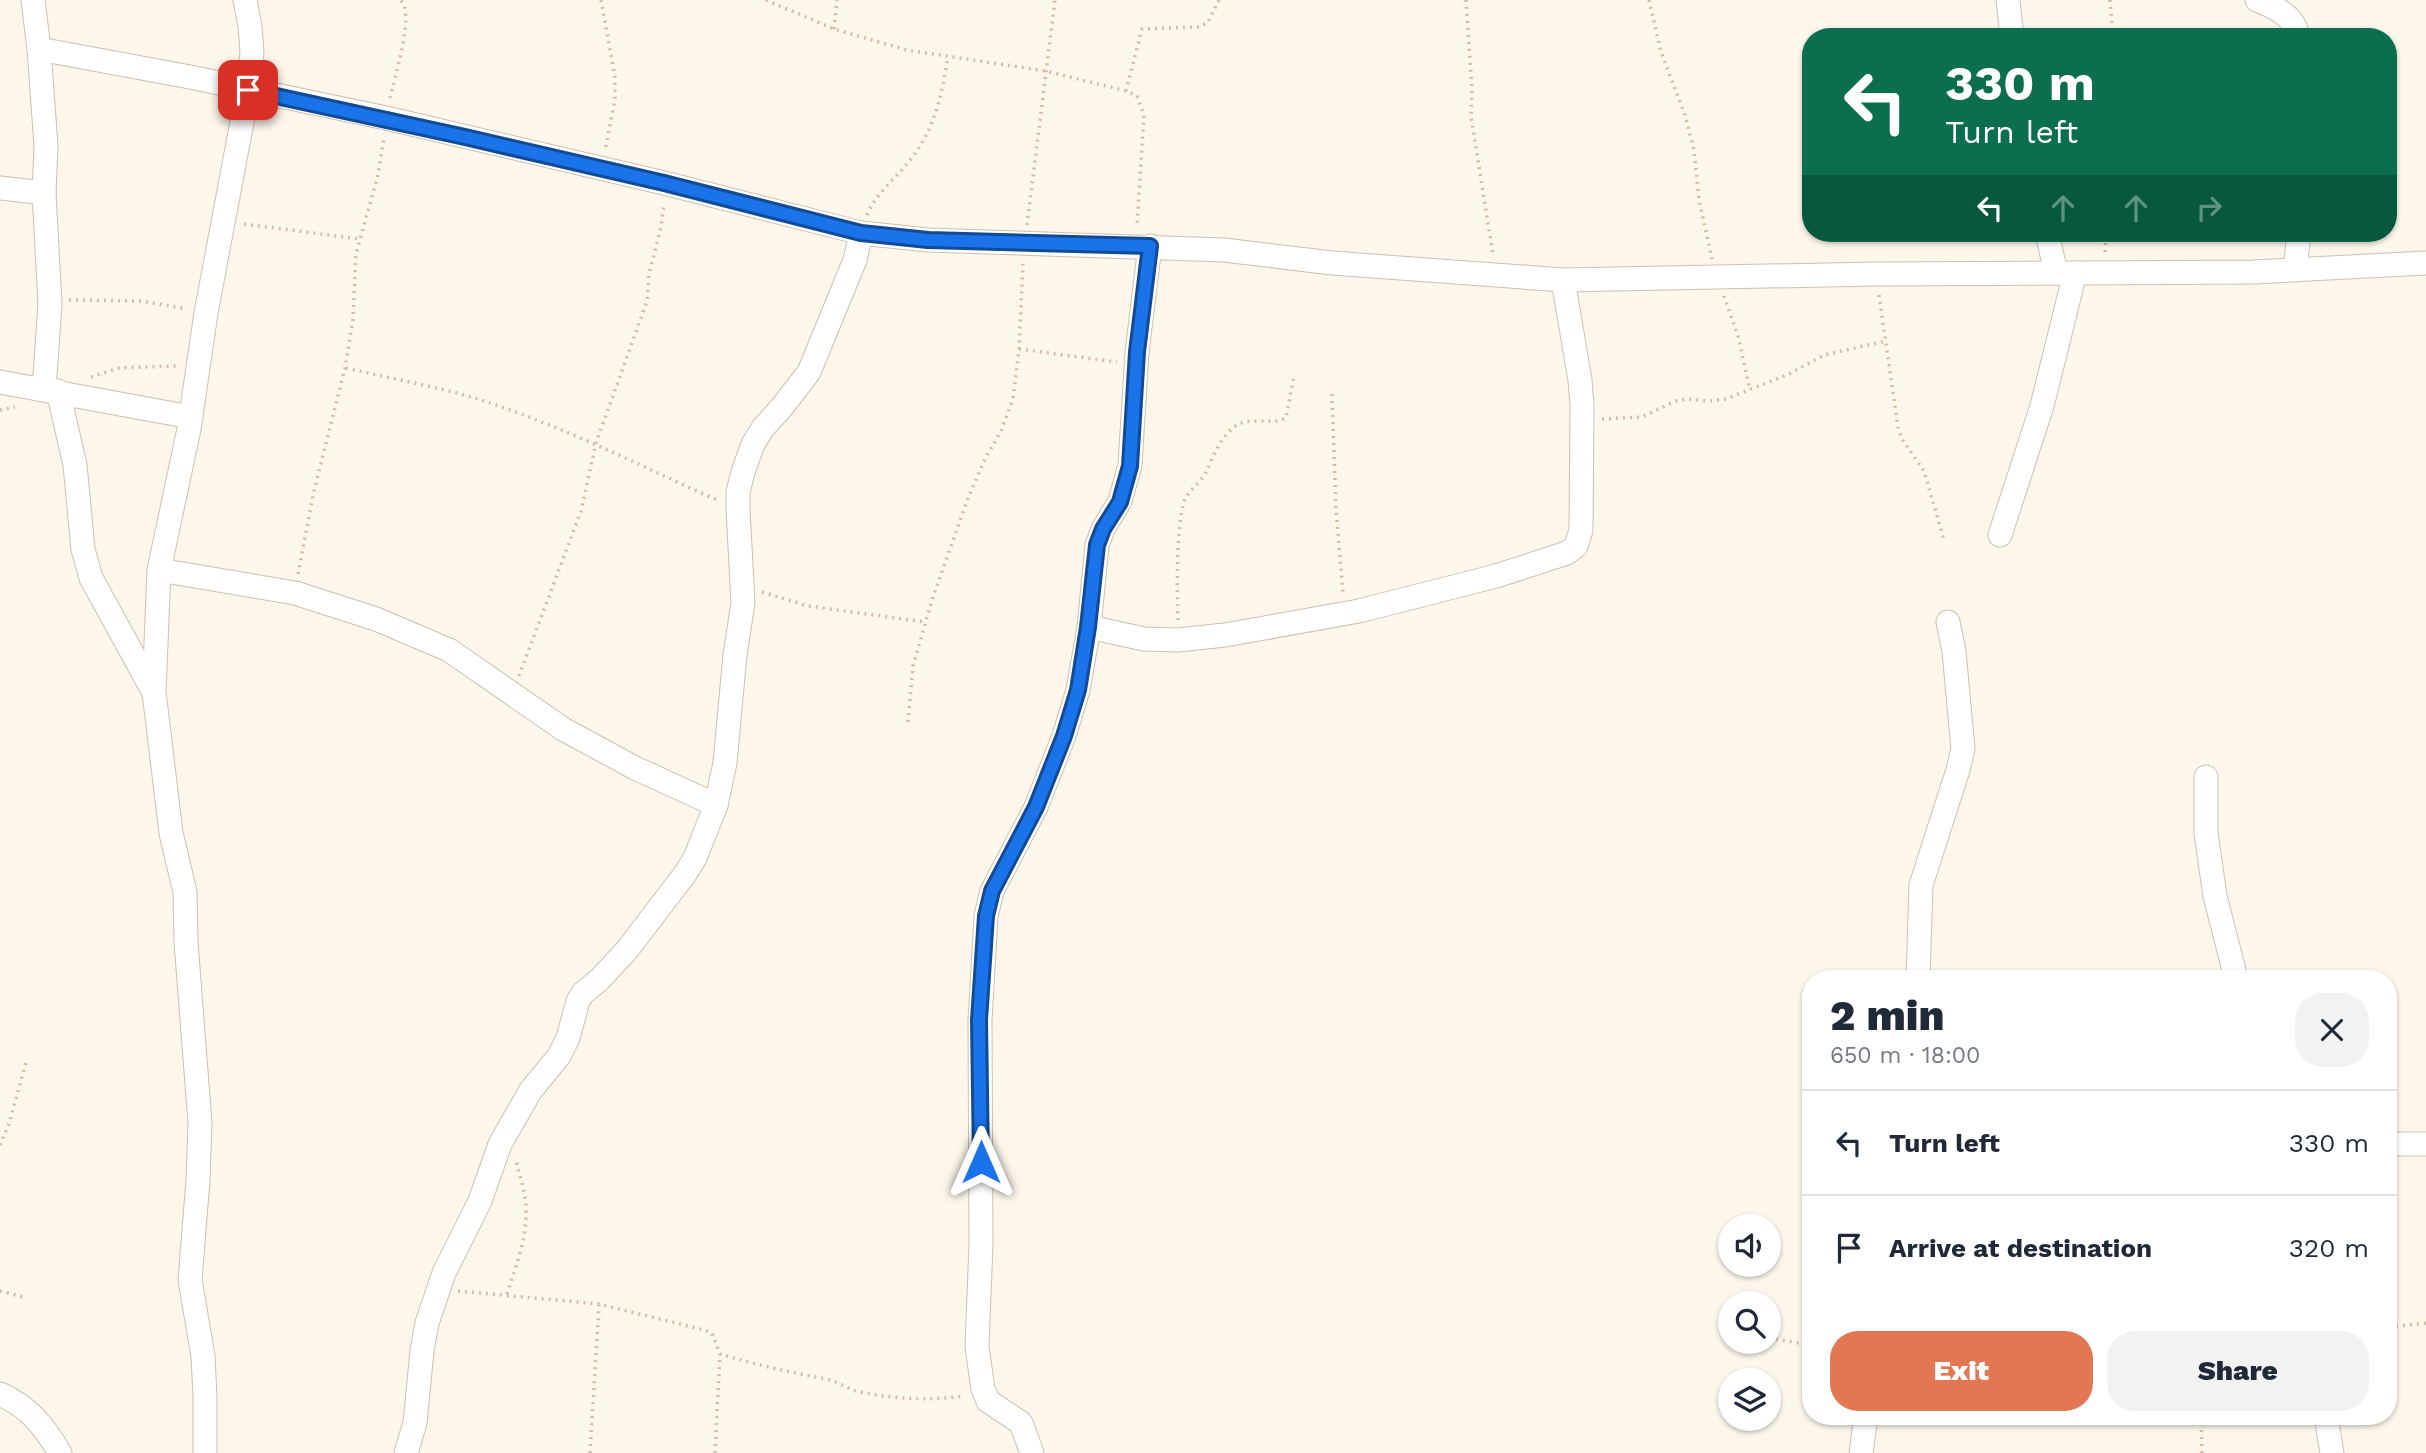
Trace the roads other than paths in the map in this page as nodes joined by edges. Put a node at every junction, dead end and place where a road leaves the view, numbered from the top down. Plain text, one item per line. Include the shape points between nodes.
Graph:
1 (33, 0) edge
2 (245, 0) edge
3 (2008, 0) edge
4 (2257, 0) edge
5 (2010, 28) edge
6 (2296, 28) edge
7 (39, 49) junction
8 (248, 90) junction
9 (0, 188) edge
10 (44, 193) junction
11 (861, 233) junction
12 (2051, 242) edge
13 (2298, 242) edge
14 (1143, 246) junction
15 (2426, 263) edge
16 (2295, 270) junction
17 (2066, 273) junction
18 (1563, 280) junction
19 (0, 382) edge
20 (54, 390) junction
21 (191, 417) junction
22 (2000, 536) dead end
23 (159, 570) junction
24 (1948, 622) dead end
25 (1088, 627) junction
26 (154, 692) junction
27 (2206, 777) dead end
28 (716, 805) junction
29 (1918, 970) edge
30 (2234, 970) edge
31 (2397, 1144) edge
32 (2426, 1144) edge
33 (0, 1394) edge
34 (1865, 1425) edge
35 (2327, 1425) edge
36 (60, 1453) edge
37 (205, 1453) edge
38 (406, 1453) edge
39 (1032, 1453) edge
40 (1861, 1453) edge
41 (2332, 1453) edge

1 - 7 street
2 - 8 street via 252,52
3 - 5 street
4 - 6 street via 2284,13
7 - 8 street
7 - 10 street via 46,146
8 - 11 street via 386,118
8 - 21 street
9 - 10 street
10 - 20 street
11 - 14 street via 928,240
11 - 28 street via 855,260 808,372 753,444 738,492 744,586 725,763
12 - 17 street
13 - 16 street
14 - 18 street
14 - 25 street via 1130,466 1120,502 1097,545
15 - 16 street
16 - 17 street
17 - 18 street
17 - 22 street via 2042,406
18 - 25 street via 1583,421 1581,530 1576,546 1567,553 1496,576 1345,613 1225,635 1144,639
19 - 20 street
20 - 21 street
20 - 26 street via 75,465 83,549 91,579
21 - 23 street
23 - 26 street
23 - 28 street via 295,593 449,650 563,729
24 - 29 street via 1963,749 1921,884
25 - 39 street via 1078,690 1064,736 1036,807 992,891 986,916 979,1020 977,1347 985,1393 1021,1423
26 - 37 street via 171,833 185,892 200,1141 190,1280 202,1356
27 - 30 street via 2206,833 2215,896
28 - 38 street via 685,874 627,950 583,993 559,1056 508,1126 427,1323 415,1423
31 - 32 street
33 - 36 street via 17,1402 45,1428
34 - 40 street
35 - 41 street

